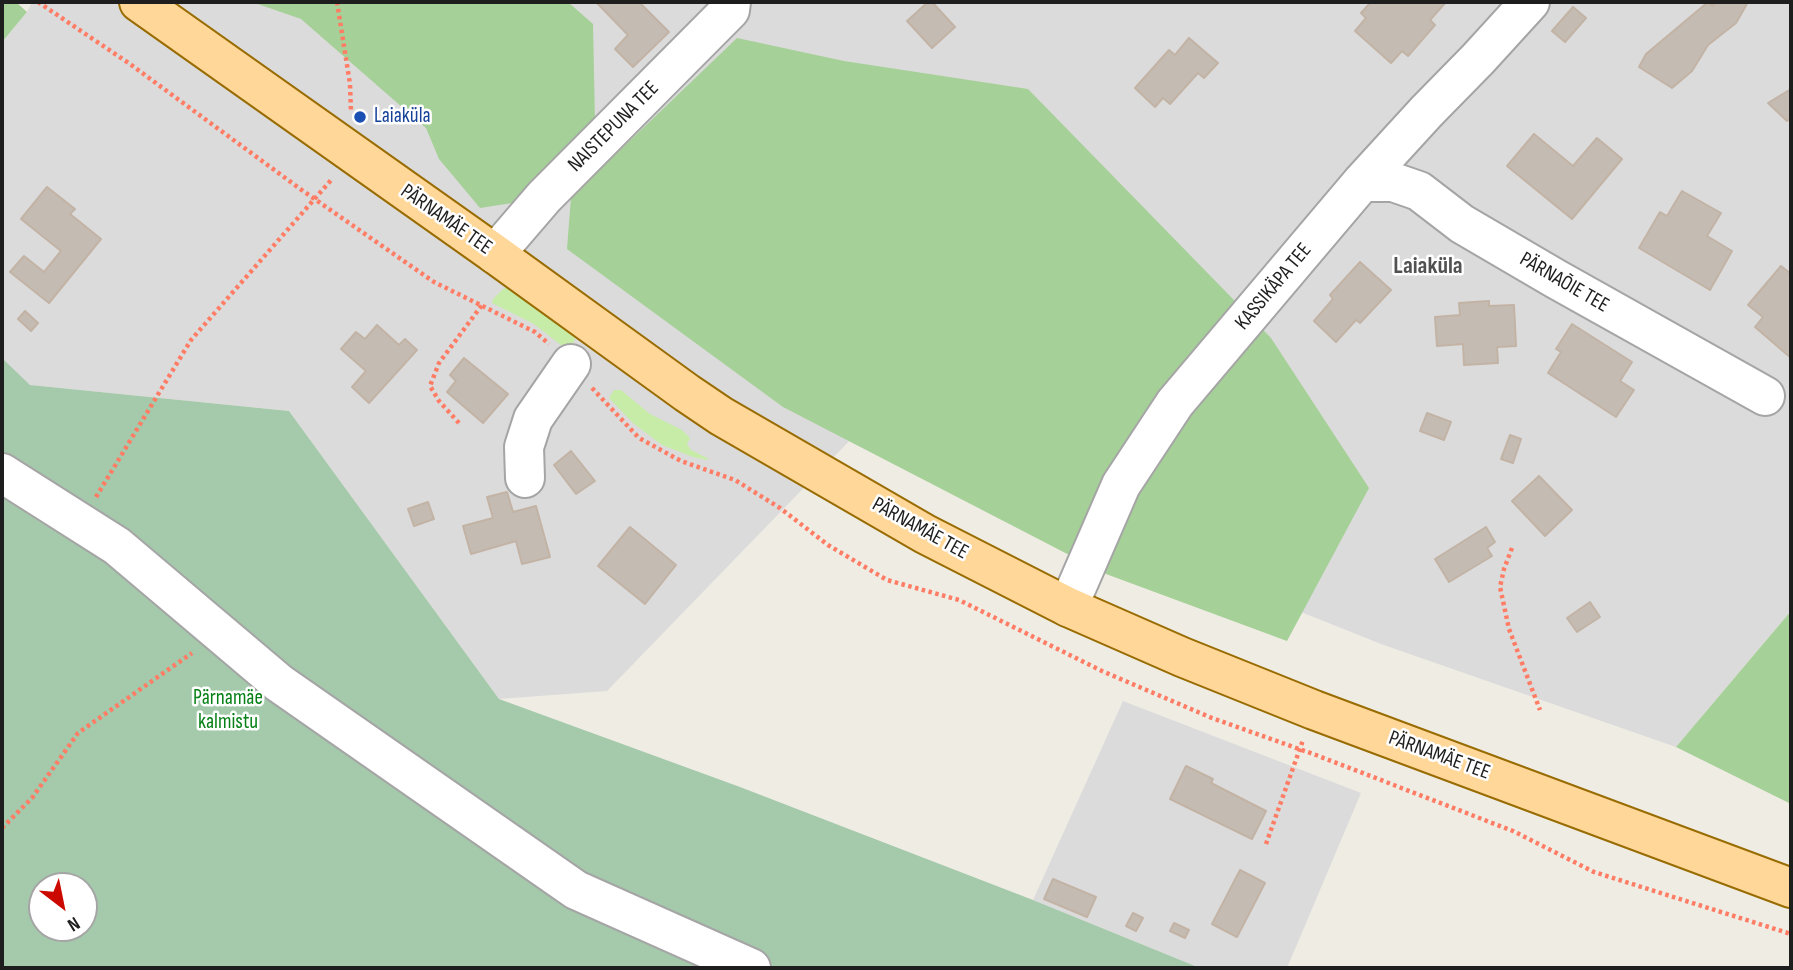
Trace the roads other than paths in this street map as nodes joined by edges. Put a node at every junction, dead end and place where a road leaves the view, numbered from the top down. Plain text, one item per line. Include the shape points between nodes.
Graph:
1 (139, 2) edge
2 (731, 2) edge
3 (1530, 2) edge
4 (1362, 182) junction
5 (495, 254) junction
6 (571, 364) dead end
7 (1765, 396) dead end
8 (2, 473) edge
9 (526, 478) dead end
10 (1068, 607) junction
11 (1791, 888) edge
12 (751, 968) edge

1 - 5 main road, PÄRNAMÄE TEE
2 - 5 street, NAISTEPUNA TEE via 730,10 544,197
3 - 4 street, KASSIKÄPA TEE
4 - 7 street, PÄRNAÕIE TEE via 1393,182 1419,191 1462,224
4 - 10 street, KASSIKÄPA TEE via 1175,403 1121,485
5 - 10 main road, PÄRNAMÄE TEE via 721,416 925,534
6 - 9 street via 533,419 524,447
8 - 12 street via 117,546 279,683 576,890
10 - 11 main road, PÄRNAMÄE TEE via 1314,710

